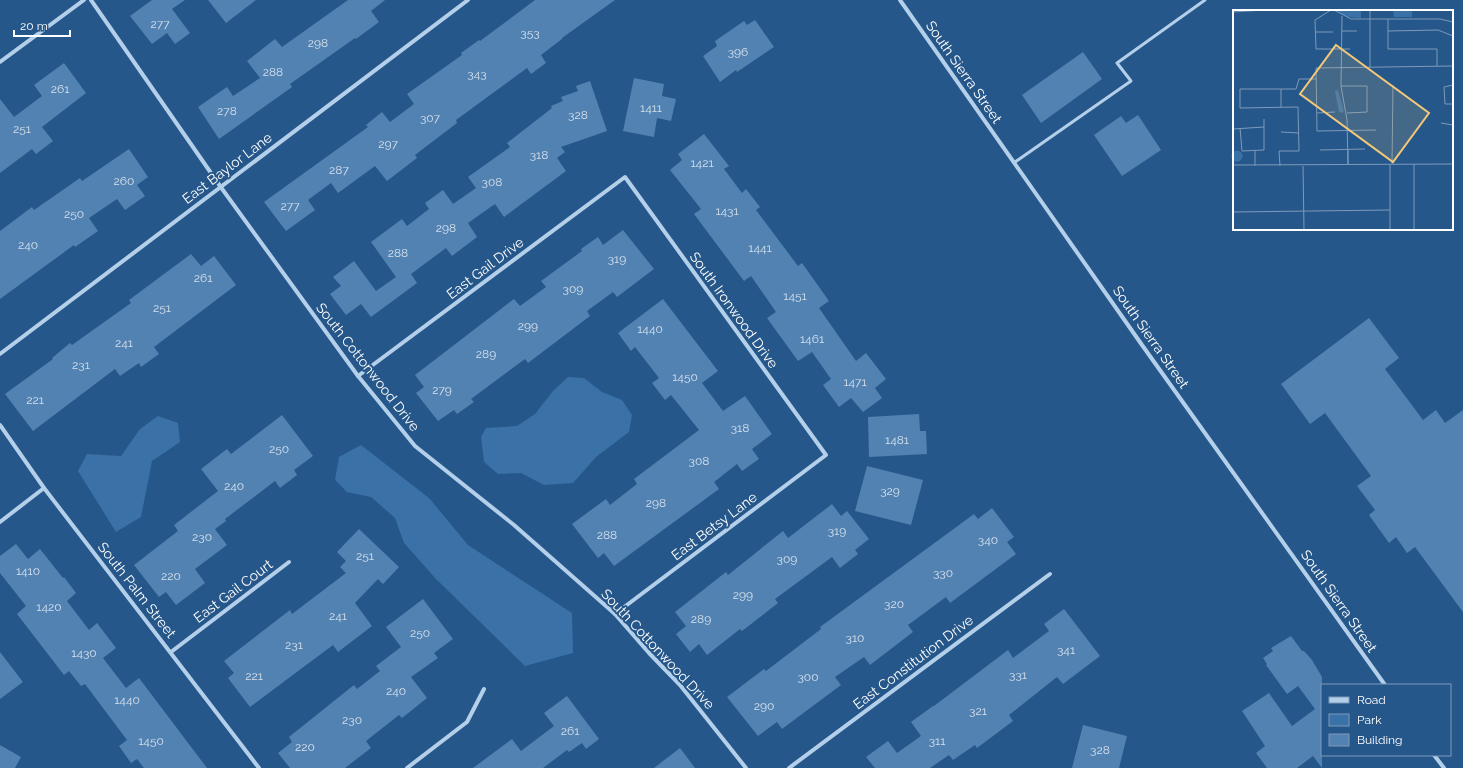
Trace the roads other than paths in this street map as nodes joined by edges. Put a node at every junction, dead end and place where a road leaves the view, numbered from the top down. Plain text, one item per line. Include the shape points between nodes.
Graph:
1 (84, 0) edge
2 (91, 0) edge
3 (468, 0) edge
4 (900, 0) edge
5 (1205, 0) edge
6 (0, 62) edge
7 (1015, 162) junction
8 (625, 177) joint
9 (220, 186) junction
10 (0, 354) edge
11 (358, 376) junction
12 (0, 425) edge
13 (826, 455) joint
14 (44, 488) junction
15 (0, 522) edge
16 (289, 562) dead end
17 (1050, 574) dead end
18 (615, 614) junction
19 (171, 652) junction
20 (1384, 684) edge
21 (484, 689) dead end
22 (1435, 756) edge
23 (259, 768) edge
24 (407, 768) edge
25 (746, 768) edge
26 (789, 768) edge
27 (1444, 768) edge

1 - 6 street
2 - 9 street, South Cottonwood Drive
3 - 9 street, East Baylor Lane
4 - 7 street, South Sierra Street
5 - 7 lane via 1117,63 1131,81
7 - 20 street, South Sierra Street via 1142,345
8 - 11 street, East Gail Drive
8 - 13 street, South Ironwood Drive
9 - 10 street, East Baylor Lane
9 - 11 street, South Cottonwood Drive
11 - 18 street, South Cottonwood Drive via 415,446 514,525
12 - 14 street, South Palm Street
13 - 18 street, East Betsy Lane
14 - 15 street
14 - 19 street, South Palm Street
16 - 19 street, East Gail Court
17 - 26 street, East Constitution Drive
18 - 25 street, South Cottonwood Drive via 680,685
19 - 23 street, South Palm Street
21 - 24 street via 467,722
22 - 27 street

